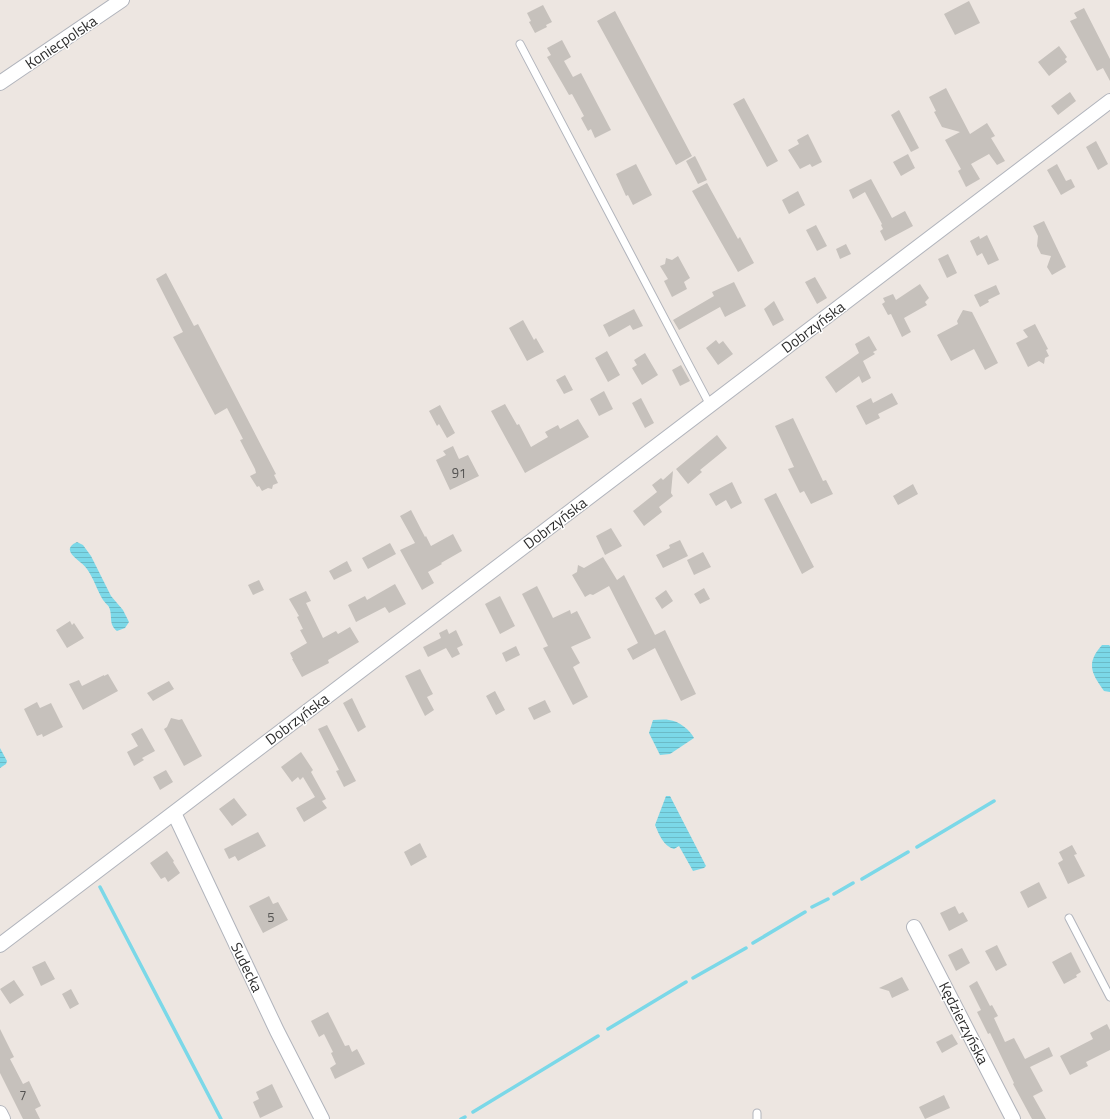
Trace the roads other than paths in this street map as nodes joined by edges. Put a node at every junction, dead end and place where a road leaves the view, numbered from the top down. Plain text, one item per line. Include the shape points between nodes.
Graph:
1 (122, 0) edge
2 (520, 44) dead end
3 (0, 83) edge
4 (1110, 101) edge
5 (710, 405) junction
6 (174, 813) junction
7 (1069, 918) dead end
8 (914, 927) dead end
9 (0, 945) edge
10 (1110, 997) edge
11 (0, 1113) edge
12 (3, 1119) edge
13 (322, 1119) edge
14 (1013, 1119) edge

1 - 3 street, Koniecpolska
2 - 5 lane
4 - 5 street, Dobrzyńska
5 - 6 street, Dobrzyńska
6 - 9 street, Dobrzyńska
6 - 13 street, Sudecka via 277,1031
7 - 10 lane
8 - 14 street, Kędzierzyńska
11 - 12 street

